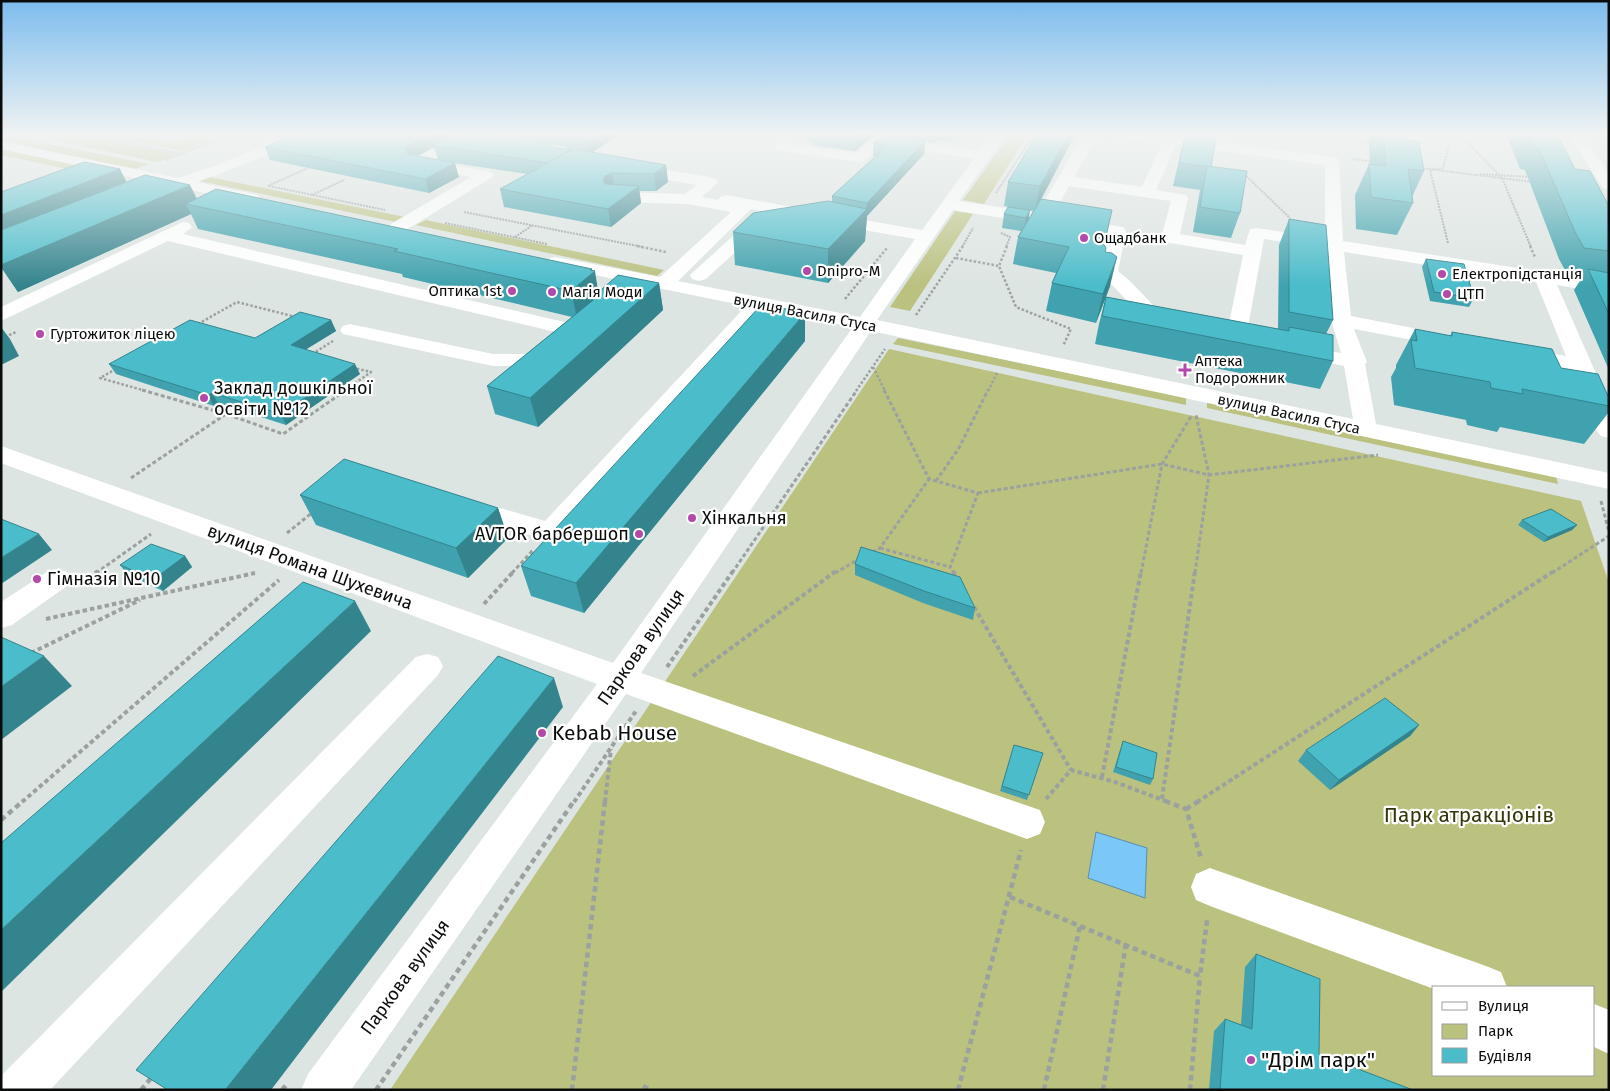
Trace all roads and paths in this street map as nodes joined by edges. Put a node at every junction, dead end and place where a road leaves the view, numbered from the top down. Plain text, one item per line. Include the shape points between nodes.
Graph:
1 (174, 184) edge
2 (187, 184) edge
3 (273, 184) edge
4 (336, 184) edge
5 (474, 184) edge
6 (708, 184) edge
7 (964, 184) edge
8 (1062, 184) edge
9 (1089, 184) edge
10 (1151, 184) edge
11 (1255, 184) edge
12 (1333, 184) edge
13 (1433, 184) edge
14 (1504, 184) edge
15 (1147, 193) junction
16 (149, 195) edge
17 (312, 195) junction
18 (245, 197) junction
19 (615, 197) edge
20 (692, 197) junction
21 (273, 203) edge
22 (950, 205) junction
23 (218, 210) edge
24 (456, 210) dead end
25 (201, 218) edge
26 (1042, 219) junction
27 (847, 222) junction
28 (533, 225) junction
29 (420, 226) junction
30 (385, 227) edge
31 (993, 230) dead end
32 (901, 231) junction
33 (166, 235) junction
34 (927, 236) junction
35 (515, 238) junction
36 (1312, 240) junction
37 (1334, 245) junction
38 (1252, 251) junction
39 (545, 252) joint
40 (691, 257) junction
41 (956, 258) dead end
42 (1452, 263) junction
43 (999, 266) junction
44 (634, 278) junction
45 (1544, 278) junction
46 (663, 284) junction
47 (1609, 288) edge
48 (685, 289) junction
49 (842, 303) dead end
50 (759, 304) junction
51 (5, 313) edge
52 (1341, 320) junction
53 (194, 325) edge
54 (1180, 329) edge
55 (350, 330) junction
56 (576, 331) junction
57 (1, 335) edge
58 (877, 335) junction
59 (1236, 339) edge
60 (1466, 344) edge
61 (1282, 348) edge
62 (1062, 349) dead end
63 (1504, 351) edge
64 (319, 358) edge
65 (1356, 362) junction
66 (1581, 365) junction
67 (873, 367) junction
68 (117, 368) edge
69 (354, 368) edge
70 (999, 369) dead end
71 (1604, 410) edge
72 (226, 414) junction
73 (1364, 430) junction
74 (1609, 431) edge
75 (1, 454) edge
76 (1384, 455) dead end
77 (1162, 464) junction
78 (1209, 475) junction
79 (929, 479) junction
80 (936, 481) junction
81 (1604, 490) edge
82 (978, 492) junction
83 (108, 493) junction
84 (446, 501) edge
85 (316, 509) edge
86 (175, 518) junction
87 (550, 532) junction
88 (1609, 534) edge
89 (880, 548) junction
90 (265, 550) junction
91 (871, 553) edge
92 (863, 557) edge
93 (300, 563) junction
94 (950, 567) junction
95 (958, 580) edge
96 (68, 582) joint
97 (147, 597) junction
98 (972, 604) edge
99 (1, 617) edge
100 (42, 620) dead end
101 (466, 623) junction
102 (25, 656) edge
103 (427, 666) dead end
104 (619, 679) junction
105 (658, 692) junction
106 (612, 738) dead end
107 (611, 747) junction
108 (1071, 770) junction
109 (1102, 777) junction
110 (1162, 800) junction
111 (1186, 809) junction
112 (1, 820) edge
113 (1027, 822) junction
114 (1210, 887) junction
115 (1010, 897) junction
116 (1080, 926) junction
117 (1126, 943) junction
118 (1200, 976) junction
119 (1483, 986) edge
120 (1595, 1026) edge
121 (1609, 1032) edge
122 (154, 1075) edge
123 (643, 1086) dead end
124 (19, 1090) edge
125 (141, 1090) edge
126 (324, 1090) edge
127 (376, 1090) edge
128 (572, 1090) edge
129 (651, 1090) edge
130 (958, 1090) edge
131 (1044, 1090) edge
132 (1103, 1090) edge
133 (1190, 1090) edge

1 - 16 street
2 - 18 street
3 - 17 path via 268,186
4 - 17 path
5 - 29 street
6 - 20 street
7 - 22 street, Паркова вулиця
8 - 26 street
9 - 15 street
10 - 15 street
11 - 36 path
12 - 37 street
13 - 42 path
14 - 45 path
15 - 38 street via 1180,198 1170,238
17 - 29 path
18 - 21 street
18 - 23 street
19 - 20 street
20 - 27 street
20 - 40 street via 743,210
22 - 26 street
22 - 34 street, Паркова вулиця
24 - 28 path
25 - 33 street
26 - 54 street via 1117,231 1108,272 1161,326
27 - 32 street
27 - 48 street via 740,239
28 - 35 path
28 - 40 path
29 - 30 street
29 - 35 path
31 - 43 path via 1010,237
32 - 34 street
32 - 49 path
33 - 51 street
33 - 56 street
34 - 58 street, Паркова вулиця
35 - 39 path
36 - 37 street
36 - 38 street via 1256,232
37 - 42 street
37 - 52 street
38 - 59 street
39 - 44 street, вулиця Василя Стуса
40 - 46 street
41 - 43 path
42 - 45 street
43 - 62 path via 1016,307 1071,329
44 - 46 street, вулиця Василя Стуса
44 - 56 street
45 - 47 street
45 - 66 street
46 - 48 street, вулиця Василя Стуса
48 - 50 street, вулиця Василя Стуса
50 - 58 street, вулиця Василя Стуса
50 - 87 street
51 - 57 street via 36,318
52 - 60 street
52 - 65 street
53 - 55 path via 237,302
55 - 56 street via 493,360 526,360 548,354
55 - 64 path via 310,355
58 - 67 path
58 - 73 street, вулиця Василя Стуса
58 - 104 street, Паркова вулиця
61 - 65 street
63 - 66 street
65 - 73 street
66 - 71 street
67 - 79 path
67 - 105 path
68 - 72 path via 100,378
69 - 72 path via 371,372 283,434
70 - 80 path via 959,448
71 - 74 street
72 - 83 path
73 - 81 street, вулиця Василя Стуса
75 - 83 street, вулиця Романа Шухевича
76 - 78 path
77 - 78 path
77 - 78 path via 1194,410
77 - 82 path
77 - 109 path
78 - 110 path
79 - 80 path
79 - 89 path
80 - 82 path
81 - 88 path
82 - 94 path
83 - 86 street, вулиця Романа Шухевича
84 - 87 street
85 - 90 path
86 - 90 street, вулиця Романа Шухевича
86 - 96 path
87 - 101 path
88 - 111 path
89 - 91 path
89 - 94 path
90 - 93 street, вулиця Романа Шухевича
92 - 105 path via 837,571
93 - 97 path
93 - 101 street, вулиця Романа Шухевича
93 - 112 path
94 - 95 path
96 - 99 street
97 - 100 path
97 - 102 path
98 - 108 path
101 - 104 street, вулиця Романа Шухевича
103 - 124 street
104 - 105 street, вулиця Романа Шухевича
104 - 126 street, Паркова вулиця
105 - 107 path
105 - 113 street, вулиця Романа Шухевича
106 - 107 path
107 - 127 path
107 - 128 path
108 - 109 path
108 - 113 path
109 - 110 path
110 - 111 path
111 - 114 path
113 - 115 path
114 - 118 path
114 - 119 street
115 - 116 path
115 - 130 path
116 - 117 path
116 - 131 path
117 - 118 path
117 - 132 path
118 - 133 path
120 - 121 street
122 - 125 path
123 - 129 path

